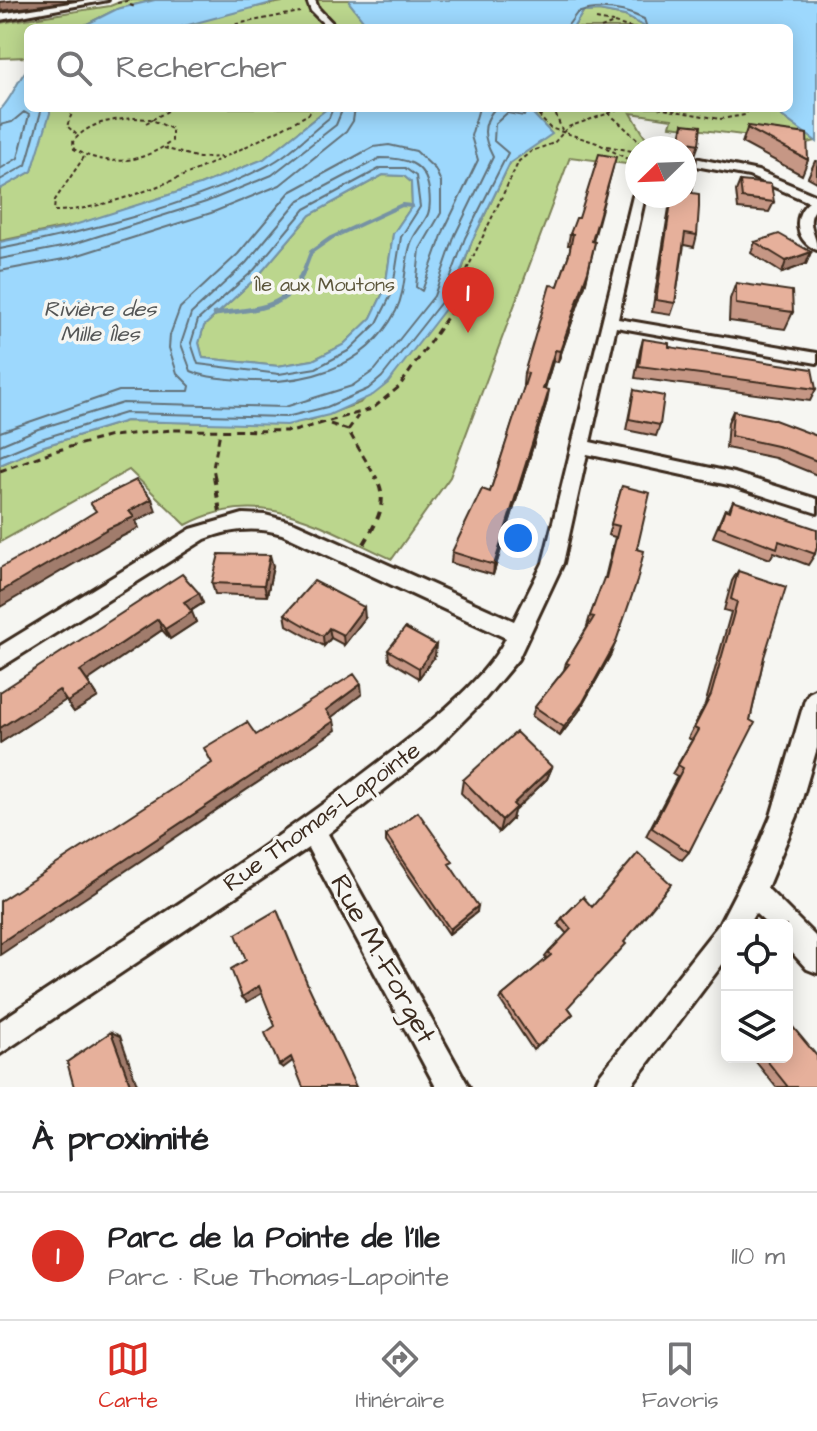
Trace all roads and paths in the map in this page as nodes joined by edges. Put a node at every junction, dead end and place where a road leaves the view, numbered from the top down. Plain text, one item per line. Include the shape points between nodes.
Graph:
1 (104, 0) edge
2 (130, 5) dead end
3 (313, 5) edge
4 (135, 7) dead end
5 (0, 17) edge
6 (596, 19) dead end
7 (619, 19) dead end
8 (614, 22) junction
9 (230, 24) edge
10 (330, 24) edge
11 (610, 24) edge
12 (620, 24) edge
13 (72, 112) edge
14 (165, 112) edge
15 (310, 112) edge
16 (527, 112) edge
17 (544, 112) edge
18 (555, 112) edge
19 (607, 112) edge
20 (611, 112) edge
21 (681, 112) edge
22 (747, 112) edge
23 (150, 119) junction
24 (542, 119) junction
25 (146, 123) dead end
26 (562, 130) junction
27 (77, 135) junction
28 (632, 136) edge
29 (600, 144) junction
30 (163, 148) junction
31 (625, 149) edge
32 (84, 157) junction
33 (228, 157) junction
34 (625, 158) edge
35 (697, 162) edge
36 (817, 202) edge
37 (636, 208) edge
38 (817, 246) edge
39 (611, 322) junction
40 (817, 358) edge
41 (361, 413) junction
42 (328, 423) junction
43 (348, 430) junction
44 (220, 432) junction
45 (582, 447) junction
46 (0, 471) edge
47 (817, 506) edge
48 (220, 511) dead end
49 (363, 546) dead end
50 (520, 634) junction
51 (0, 658) edge
52 (817, 700) edge
53 (312, 830) junction
54 (752, 893) junction
55 (737, 919) edge
56 (721, 942) edge
57 (817, 959) edge
58 (0, 1039) edge
59 (453, 1087) edge
60 (610, 1087) edge

1 - 5 street
2 - 4 path
3 - 9 path
3 - 10 street
6 - 8 path
7 - 8 path
8 - 11 path
8 - 12 path
13 - 27 path via 67,126
14 - 23 path
15 - 33 path
16 - 24 path
17 - 24 path
18 - 26 path
19 - 26 path
20 - 28 path
21 - 22 path via 720,119
23 - 25 path
23 - 27 path via 106,121
23 - 30 path via 172,129 172,141
24 - 26 path via 550,128
26 - 29 path
26 - 41 path via 556,141 515,166 452,309 399,387
27 - 32 path via 74,149
29 - 31 path
29 - 34 path
30 - 32 path via 132,159
30 - 33 path via 199,158
32 - 33 path via 55,200 54,211 73,211 159,185
35 - 36 street via 761,174
36 - 38 street via 804,213 807,236
37 - 39 street, Rue Thomas-Lapointe
39 - 40 street
39 - 45 street, Rue Thomas-Lapointe
41 - 42 path
41 - 43 path
42 - 43 path
42 - 44 path via 294,431
43 - 49 path via 384,498 380,520
44 - 46 path via 111,436
44 - 48 path via 213,468
45 - 47 street via 734,480
45 - 50 street, Rue Thomas-Lapointe via 553,563
50 - 51 street via 288,528 243,521 198,534
50 - 53 street, Rue Thomas-Lapointe via 495,671 443,725
52 - 54 street via 789,809
53 - 58 street, Rue Thomas-Lapointe
53 - 59 street, Rue M.-Forget
54 - 55 street
54 - 57 street
56 - 60 street

